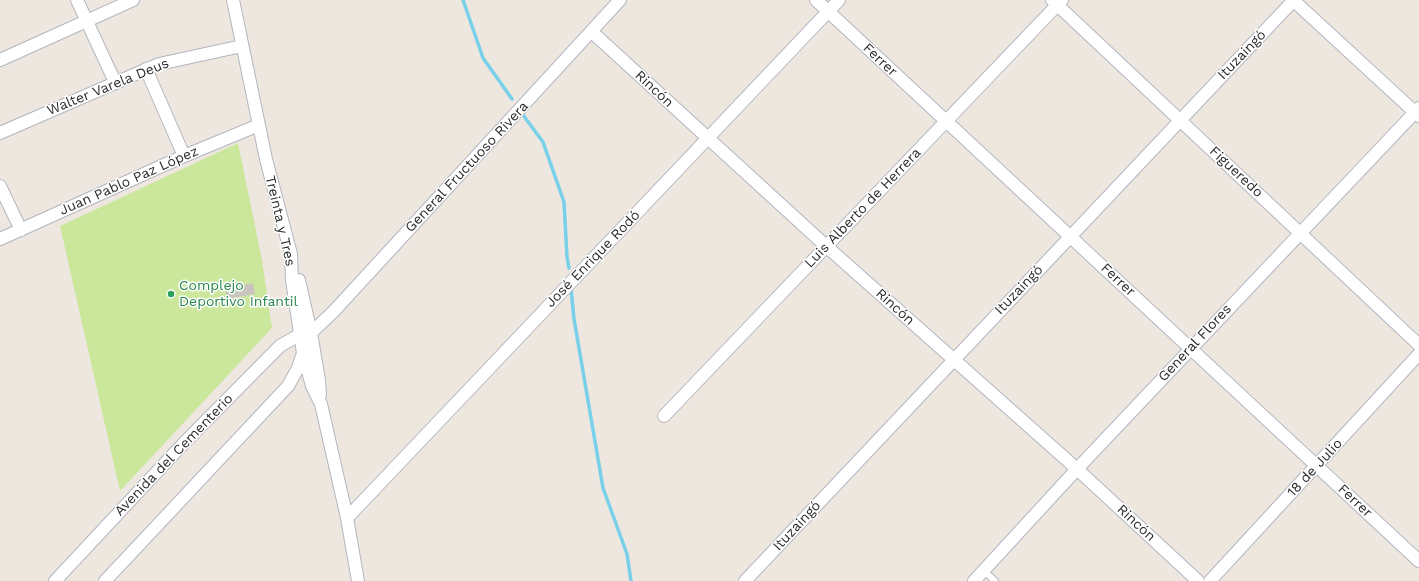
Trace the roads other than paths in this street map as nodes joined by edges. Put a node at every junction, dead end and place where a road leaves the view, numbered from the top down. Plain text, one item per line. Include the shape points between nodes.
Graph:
1 (78, 0) edge
2 (133, 0) edge
3 (233, 0) edge
4 (620, 0) edge
5 (816, 0) edge
6 (839, 0) edge
7 (1294, 0) edge
8 (1057, 2) edge
9 (828, 11) junction
10 (87, 21) junction
11 (592, 32) junction
12 (242, 46) junction
13 (0, 60) edge
14 (146, 69) junction
15 (115, 82) junction
16 (1418, 112) edge
17 (1180, 119) junction
18 (946, 121) junction
19 (259, 125) junction
20 (0, 133) edge
21 (708, 139) junction
22 (184, 156) junction
23 (0, 186) edge
24 (21, 230) junction
25 (1300, 232) junction
26 (1070, 236) junction
27 (0, 239) edge
28 (826, 246) junction
29 (305, 334) junction
30 (1419, 345) edge
31 (1191, 348) junction
32 (309, 351) junction
33 (1419, 354) edge
34 (953, 359) junction
35 (664, 416) dead end
36 (1317, 466) junction
37 (1077, 469) junction
38 (347, 518) junction
39 (1419, 561) edge
40 (984, 571) junction
41 (56, 581) edge
42 (105, 581) edge
43 (358, 581) edge
44 (745, 581) edge
45 (974, 581) edge
46 (995, 581) edge
47 (1198, 581) edge
48 (1210, 581) edge

1 - 10 street
2 - 10 street
3 - 12 street, Treinta y Tres
4 - 11 street, General Fructuoso Rivera
5 - 9 street, Ferrer
6 - 9 street, José Enrique Rodó
7 - 16 street
7 - 17 street, Ituzaingó
8 - 17 street, Figueredo
8 - 18 street, Luis Alberto de Herrera
9 - 18 street, Ferrer
9 - 21 street, José Enrique Rodó
10 - 13 street
10 - 15 street
11 - 21 street, Rincón
11 - 29 street, General Fructuoso Rivera via 334,311
12 - 14 street, Walter Varela Deus via 170,61
12 - 19 street, Treinta y Tres
14 - 15 street, Walter Varela Deus
14 - 22 street
15 - 20 street, Walter Varela Deus
16 - 25 street, General Flores
17 - 25 street, Figueredo
17 - 26 street, Ituzaingó
18 - 26 street, Ferrer
18 - 28 street, Luis Alberto de Herrera
19 - 22 street, Juan Pablo Paz López
19 - 29 street, Treinta y Tres via 291,254 292,280
21 - 28 street, Rincón
21 - 38 street, José Enrique Rodó
22 - 24 street, Juan Pablo Paz López
23 - 24 street
24 - 27 street, Juan Pablo Paz López
25 - 30 street, Figueredo
25 - 31 street, General Flores
26 - 31 street, Ferrer
26 - 34 street, Ituzaingó
28 - 34 street, Rincón
28 - 35 street, Luis Alberto de Herrera
29 - 32 street, Treinta y Tres
29 - 41 street, Avenida del Cementerio via 280,346 259,366
31 - 36 street, Ferrer
31 - 37 street, General Flores
32 - 38 street, Treinta y Tres via 312,386 321,404
32 - 42 street via 288,386
33 - 36 street, 18 de Julio
34 - 37 street, Rincón
34 - 44 street, Ituzaingó
36 - 39 street, Ferrer
36 - 48 street, 18 de Julio
37 - 40 street, General Flores
37 - 47 street, Rincón
38 - 43 street, Treinta y Tres
40 - 45 street, General Flores
40 - 46 lane

